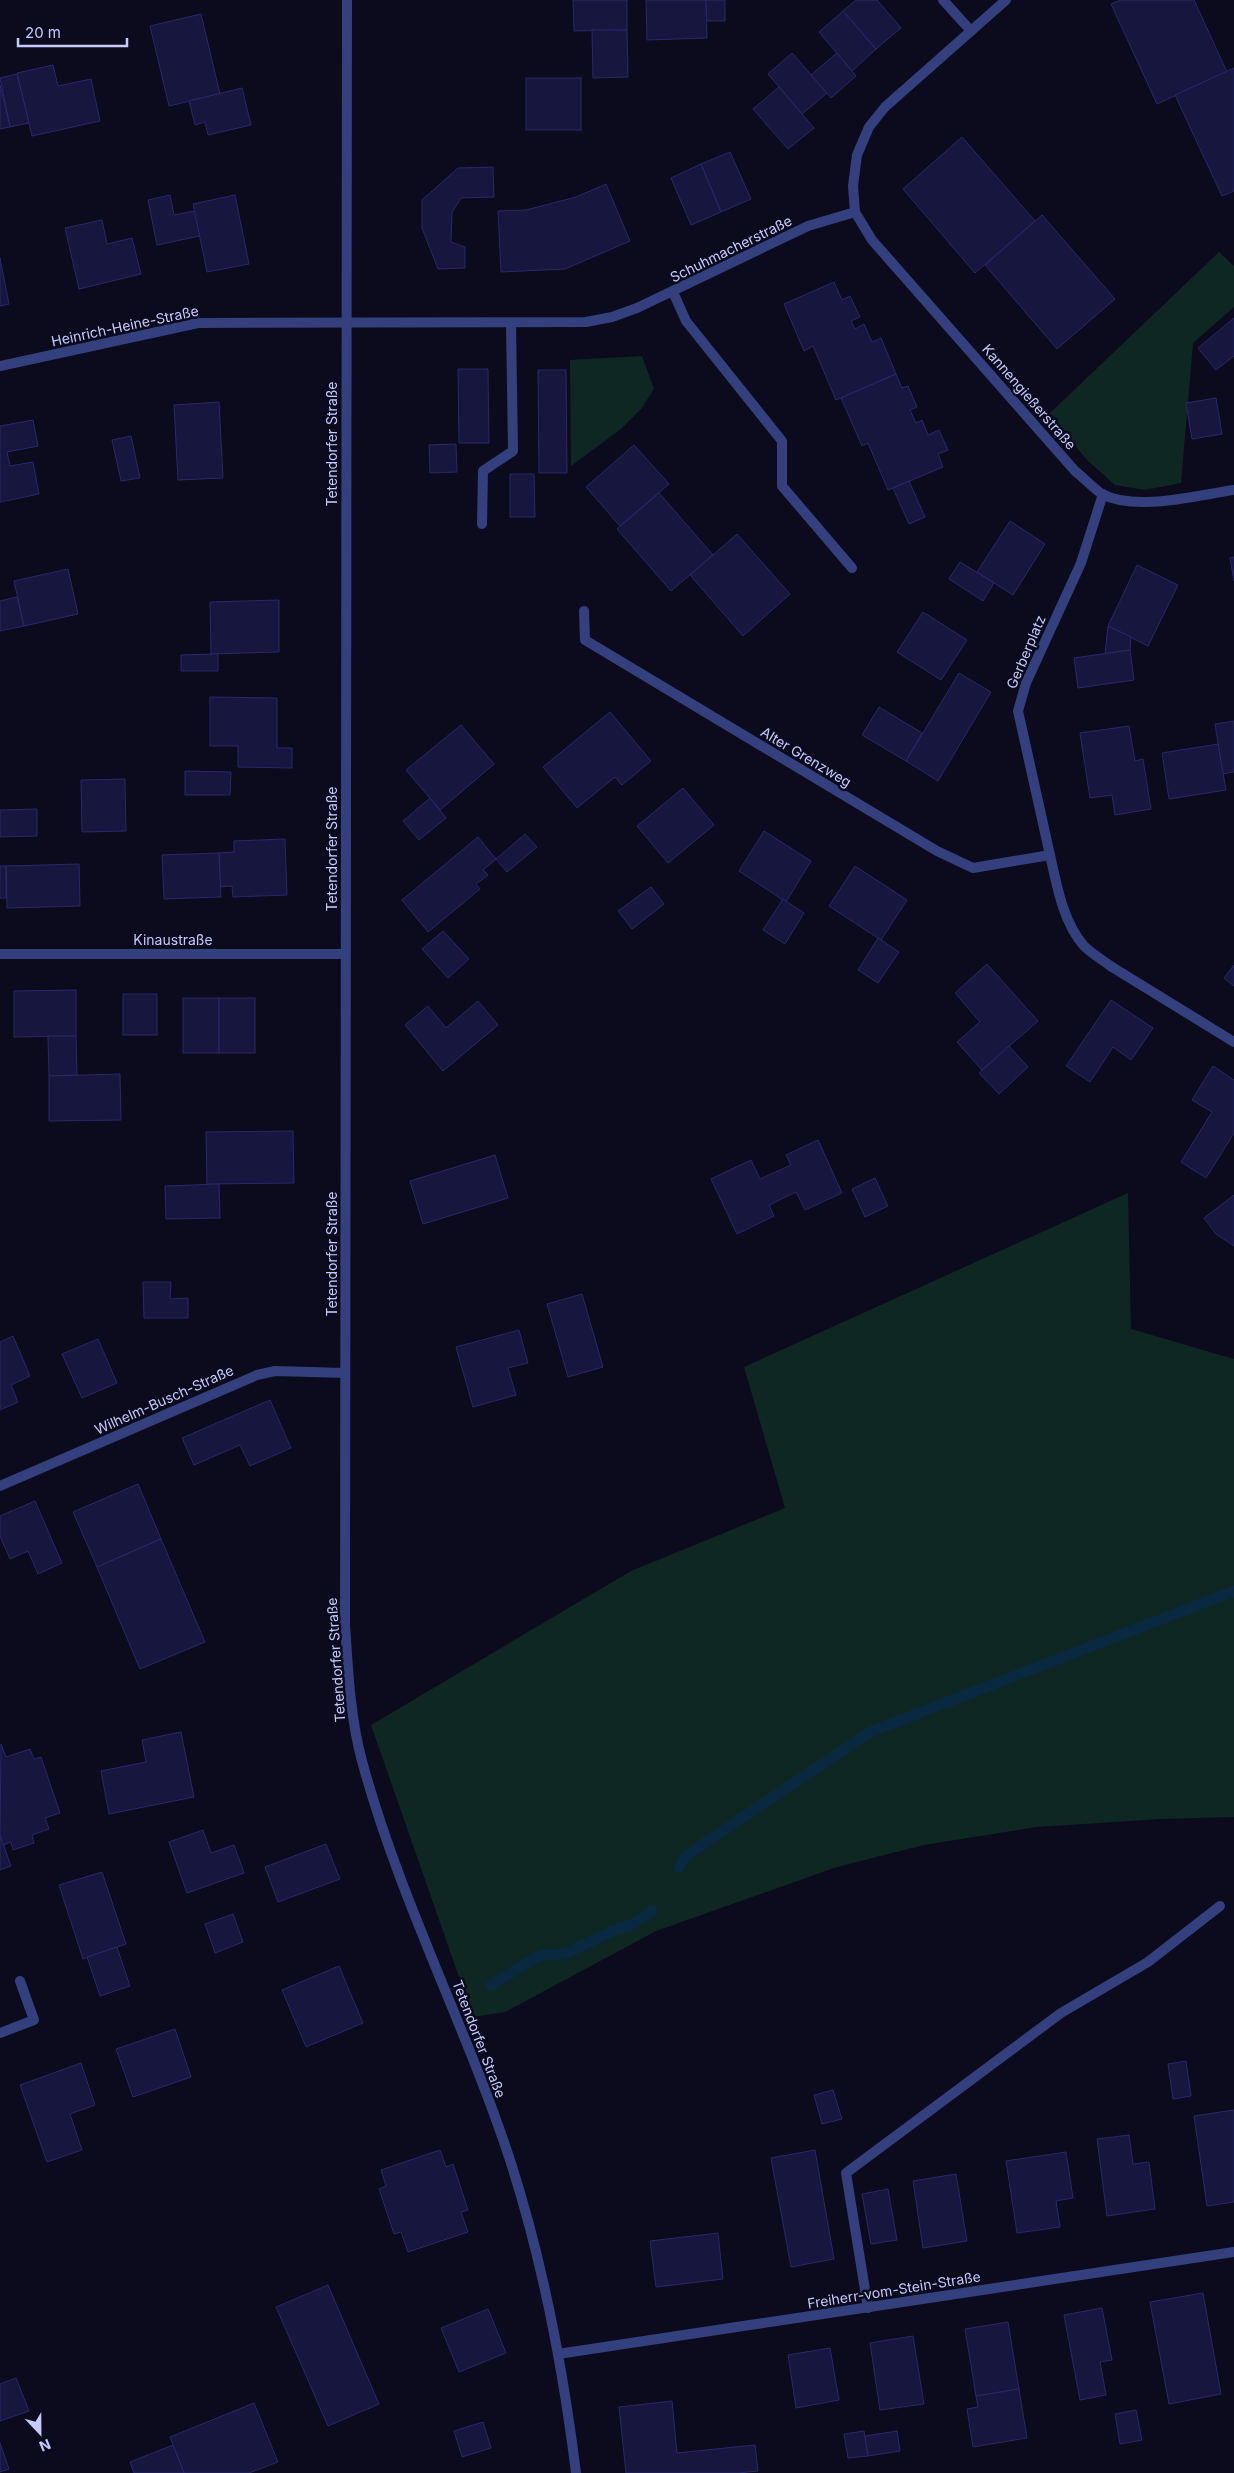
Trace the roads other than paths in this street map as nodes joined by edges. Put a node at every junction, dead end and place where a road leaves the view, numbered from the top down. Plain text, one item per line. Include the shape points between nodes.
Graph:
1 (347, 0) edge
2 (943, 0) edge
3 (1006, 0) edge
4 (970, 31) junction
5 (855, 212) junction
6 (673, 292) junction
7 (346, 323) junction
8 (511, 323) junction
9 (0, 366) edge
10 (1234, 490) edge
11 (1103, 494) junction
12 (482, 524) dead end
13 (852, 568) dead end
14 (584, 611) dead end
15 (1050, 855) junction
16 (0, 954) edge
17 (346, 954) junction
18 (1234, 1042) edge
19 (345, 1373) junction
20 (0, 1486) edge
21 (1220, 1906) dead end
22 (20, 1981) dead end
23 (0, 2033) edge
24 (1234, 2252) edge
25 (868, 2308) junction
26 (558, 2354) junction
27 (576, 2473) edge

1 - 7 street, Tetendorfer Straße
2 - 4 street
3 - 4 street
4 - 5 street via 885,107 869,127 857,155 853,186
5 - 6 street, Schuhmacherstraße via 808,226
5 - 11 street, Kannengießerstraße via 872,240 1075,471
6 - 8 street, Schuhmacherstraße via 612,317 586,322
6 - 13 street via 686,321 782,441 782,486
7 - 8 street, Schuhmacherstraße
7 - 9 street, Heinrich-Heine-Straße via 198,322
7 - 17 street, Tetendorfer Straße
8 - 12 street via 513,451 483,471
10 - 11 street, Kannengießerstraße via 1152,502
11 - 15 street, Gerberplatz via 1081,562 1026,684 1018,711
14 - 15 street, Alter Grenzweg via 585,640 937,851 973,868
15 - 18 street, Gerberplatz via 1066,915 1075,935 1086,948
16 - 17 street, Kinaustraße
17 - 19 street, Tetendorfer Straße
19 - 20 street, Wilhelm-Busch-Straße via 275,1371 257,1374
19 - 26 street, Tetendorfer Straße via 345,1624 351,1702 361,1759 389,1844 510,2160 542,2276
21 - 25 street via 1148,1962 1061,2013 846,2173
22 - 23 street via 34,2020
24 - 25 street, Freiherr-vom-Stein-Straße
25 - 26 street, Freiherr-vom-Stein-Straße
26 - 27 street, Tetendorfer Straße

